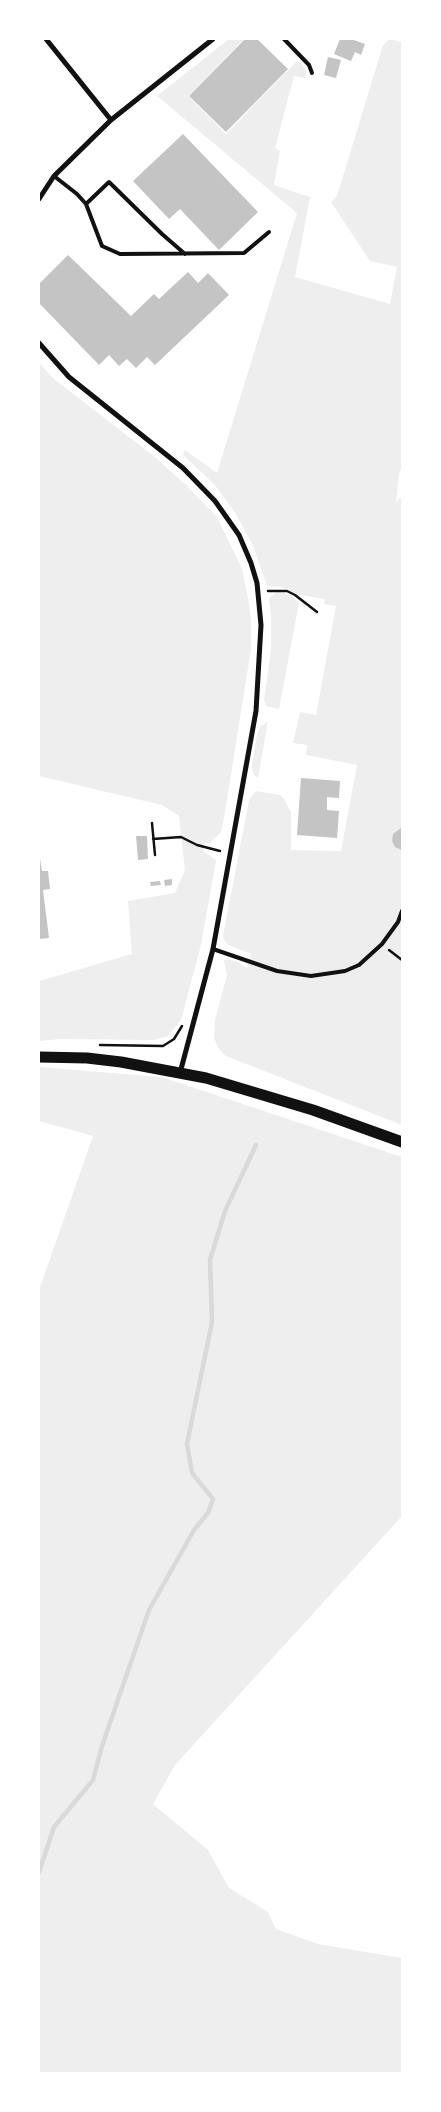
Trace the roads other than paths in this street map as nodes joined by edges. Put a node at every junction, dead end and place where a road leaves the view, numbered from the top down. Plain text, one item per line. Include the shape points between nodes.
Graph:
1 (46, 39) edge
2 (213, 39) edge
3 (284, 39) edge
4 (312, 73) dead end
5 (111, 120) junction
6 (54, 176) junction
7 (39, 198) edge
8 (86, 204) junction
9 (269, 232) dead end
10 (185, 254) junction
11 (39, 343) edge
12 (402, 911) edge
13 (213, 949) junction
14 (39, 1057) edge
15 (180, 1073) junction
16 (402, 1142) edge

1 - 5 street
2 - 5 street
3 - 4 lane via 308,64
5 - 6 street
6 - 7 street
6 - 8 lane
8 - 10 lane via 102,246 120,254
8 - 10 lane via 109,182
9 - 10 lane via 244,253
11 - 13 street via 69,377 183,468 215,501 239,535 251,563 261,625 256,711
12 - 13 lane via 382,944 359,965 345,971 311,976 277,971
13 - 15 street
14 - 15 main road via 87,1058
15 - 16 main road via 313,1110

